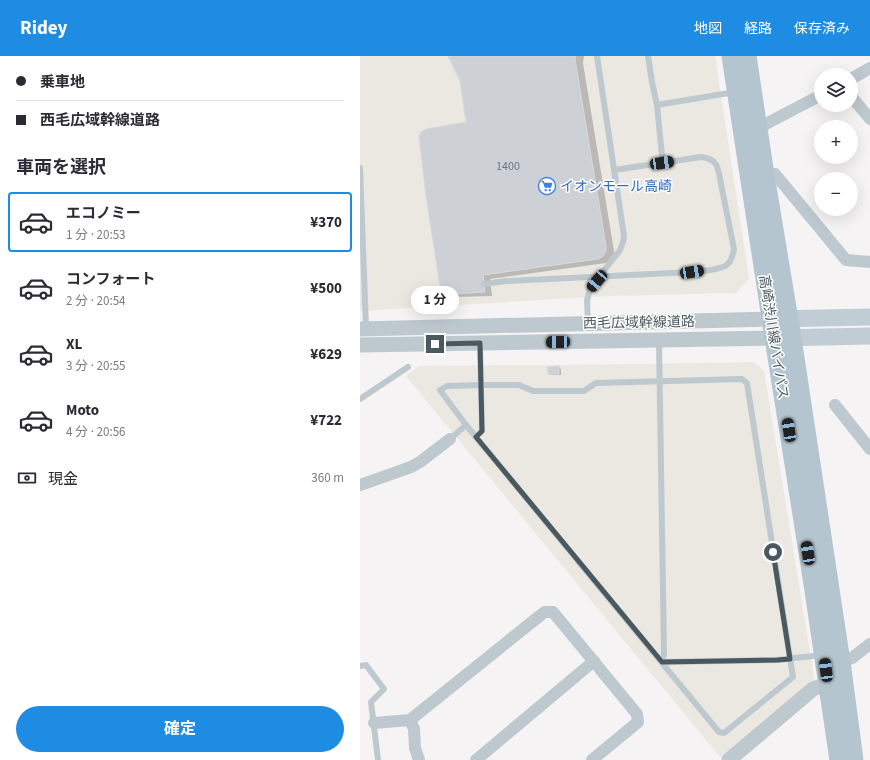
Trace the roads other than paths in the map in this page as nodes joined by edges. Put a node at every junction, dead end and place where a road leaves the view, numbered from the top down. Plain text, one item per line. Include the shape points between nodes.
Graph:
1 (597, 56) edge
2 (648, 56) edge
3 (731, 56) edge
4 (747, 56) edge
5 (870, 68) edge
6 (858, 75) edge
7 (736, 92) junction
8 (814, 99) edge
9 (657, 105) junction
10 (858, 105) edge
11 (870, 120) edge
12 (758, 128) junction
13 (662, 163) junction
14 (360, 168) edge
15 (614, 170) junction
16 (765, 175) junction
17 (870, 262) edge
18 (484, 284) dead end
19 (870, 317) edge
20 (780, 318) junction
21 (588, 323) junction
22 (363, 329) edge
23 (870, 336) edge
24 (783, 338) junction
25 (658, 341) junction
26 (480, 343) junction
27 (360, 345) edge
28 (408, 367) dead end
29 (658, 381) junction
30 (481, 384) junction
31 (360, 399) edge
32 (835, 405) dead end
33 (466, 425) junction
34 (476, 437) junction
35 (450, 439) joint
36 (870, 449) edge
37 (360, 485) edge
38 (870, 644) edge
39 (790, 659) junction
40 (832, 659) junction
41 (594, 661) junction
42 (662, 662) junction
43 (360, 666) edge
44 (827, 684) junction
45 (410, 720) junction
46 (374, 723) junction
47 (594, 759) edge
48 (378, 760) edge
49 (419, 760) edge
50 (476, 760) edge
51 (729, 760) edge
52 (839, 760) edge
53 (854, 760) edge

1 - 15 lane
2 - 9 lane
3 - 7 main road, 高崎渋川線バイパス
4 - 12 main road, 高崎渋川線バイパス
5 - 6 street
7 - 9 lane
7 - 20 main road, 高崎渋川線バイパス
8 - 12 street
9 - 13 lane
10 - 11 street
12 - 16 main road, 高崎渋川線バイパス
13 - 15 lane
13 - 18 lane, bridge via 701,157 708,158 717,166 734,249 733,258 728,265 692,272
14 - 22 lane
15 - 21 lane via 623,242 620,250 590,288 587,301
16 - 17 street via 775,174 846,260
16 - 20 main road, 高崎渋川線バイパス
19 - 20 main road, 西毛広域幹線道路
20 - 21 street, 西毛広域幹線道路
20 - 24 main road, 高崎渋川線バイパス
21 - 22 street, 西毛広域幹線道路
23 - 24 main road, 西毛広域幹線道路
24 - 25 street, 西毛広域幹線道路
24 - 40 main road, 高崎渋川線バイパス via 812,576
25 - 26 street, 西毛広域幹線道路
25 - 29 lane
26 - 27 street, 西毛広域幹線道路
26 - 30 lane
28 - 31 lane
29 - 30 lane via 596,383 584,390 569,391 533,391 519,385
29 - 39 lane via 742,380 747,383
29 - 42 lane via 664,654
30 - 33 lane via 448,386 440,390
30 - 34 lane via 482,431
32 - 36 street
33 - 34 lane
33 - 35 lane
34 - 42 lane
35 - 37 street via 420,462
38 - 40 street via 852,658
39 - 40 lane
39 - 42 lane
39 - 42 lane via 793,677 724,733 719,732
40 - 44 main road, 高崎渋川線バイパス
40 - 53 main road, 高崎渋川線バイパス
41 - 45 street via 553,612 545,612
41 - 47 street via 637,714 638,722
41 - 50 street
43 - 46 lane via 366,666 384,689 371,702
44 - 51 street via 813,689
44 - 52 main road, 高崎渋川線バイパス
45 - 46 street
45 - 49 street
46 - 48 lane

